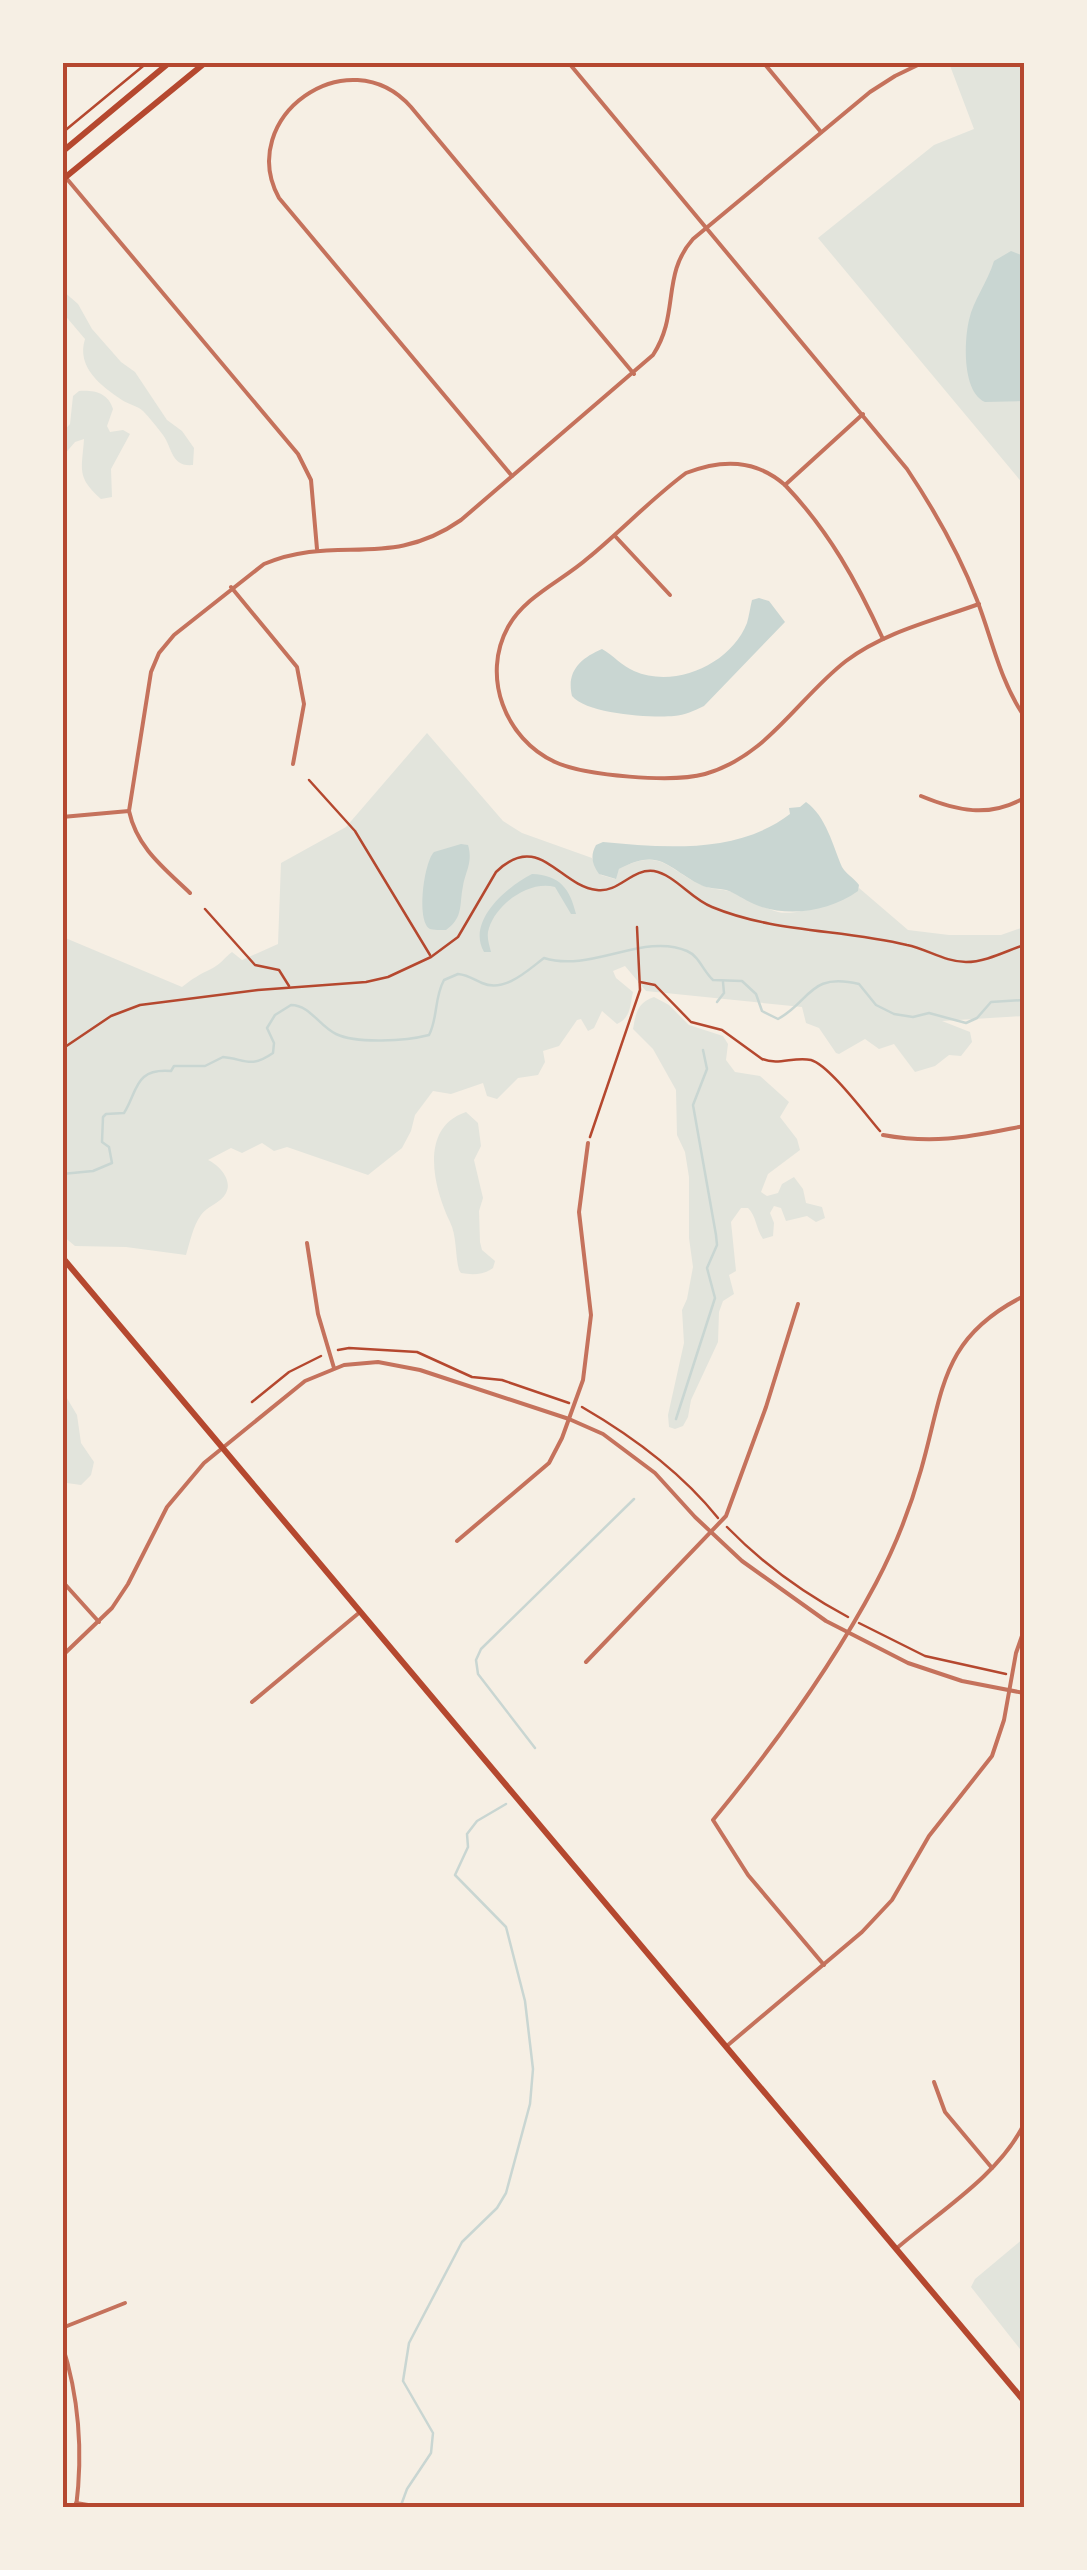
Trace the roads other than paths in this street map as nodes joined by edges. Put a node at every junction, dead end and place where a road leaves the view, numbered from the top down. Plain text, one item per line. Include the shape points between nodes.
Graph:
1 (170, 62) edge
2 (206, 62) edge
3 (568, 62) edge
4 (763, 62) edge
5 (924, 62) edge
6 (821, 132) junction
7 (62, 152) edge
8 (64, 177) edge
9 (706, 227) junction
10 (634, 374) junction
11 (863, 414) junction
12 (512, 476) junction
13 (786, 485) junction
14 (614, 536) junction
15 (316, 549) junction
16 (231, 587) junction
17 (670, 595) dead end
18 (979, 604) junction
19 (884, 639) junction
20 (1024, 716) edge
21 (293, 764) dead end
22 (921, 796) dead end
23 (1024, 798) edge
24 (129, 811) junction
25 (62, 818) edge
26 (190, 893) dead end
27 (1024, 1126) edge
28 (883, 1135) road end
29 (588, 1143) road end
30 (306, 1243) dead end
31 (62, 1256) edge
32 (1024, 1296) edge
33 (798, 1304) dead end
34 (334, 1368) junction
35 (569, 1419) junction
36 (222, 1447) junction
37 (711, 1533) junction
38 (457, 1541) dead end
39 (62, 1581) edge
40 (361, 1611) junction
41 (100, 1623) junction
42 (1024, 1630) edge
43 (846, 1633) junction
44 (62, 1656) edge
45 (586, 1662) dead end
46 (1009, 1691) junction
47 (1024, 1693) edge
48 (252, 1702) dead end
49 (824, 1965) junction
50 (728, 2045) junction
51 (934, 2082) dead end
52 (1024, 2124) edge
53 (992, 2168) junction
54 (897, 2248) junction
55 (126, 2303) dead end
56 (62, 2328) edge
57 (62, 2344) edge
58 (1024, 2401) edge
59 (76, 2506) edge
60 (106, 2508) edge

1 - 7 main road
2 - 8 main road
3 - 9 street
4 - 6 street
5 - 6 street via 884,82
6 - 9 street
8 - 15 street via 298,454 311,480
9 - 10 street via 679,257 666,332
9 - 11 street
10 - 12 street
10 - 12 street via 402,98 368,79 345,79 292,108 272,140 275,190
11 - 13 street
11 - 18 street via 930,503
12 - 15 street via 427,540 390,550
13 - 14 street via 746,464 705,466 670,485
13 - 19 street via 846,563
14 - 17 street
14 - 19 street via 532,599 502,640 496,670 502,706 521,736 551,760 659,778 718,770 752,753 826,679
15 - 16 street via 264,564
16 - 21 street via 296,667 304,704
16 - 24 street via 174,635 154,663
18 - 19 street
18 - 20 street via 1004,680
22 - 23 street via 982,812
24 - 25 street
24 - 26 street via 144,848
27 - 28 street via 940,1141
29 - 35 street via 579,1212 590,1336
30 - 34 street
31 - 36 main road
32 - 43 street via 982,1322 949,1367 904,1522
33 - 37 street via 766,1407 722,1522
34 - 35 street via 399,1364
34 - 36 street via 289,1391
35 - 37 street via 639,1458
35 - 38 street via 540,1473
36 - 40 main road
36 - 41 street via 176,1494
37 - 43 street
37 - 45 street
39 - 41 street
40 - 48 street
40 - 50 main road
41 - 44 street
42 - 46 street
43 - 46 street via 908,1662
43 - 49 street via 790,1722 713,1820 748,1875
46 - 47 street
46 - 49 street via 999,1738 982,1772 929,1836 892,1900
49 - 50 street
50 - 54 main road
51 - 53 street via 945,2112
52 - 53 street
53 - 54 street
54 - 58 main road
55 - 56 street
57 - 59 street via 77,2415
59 - 60 street

